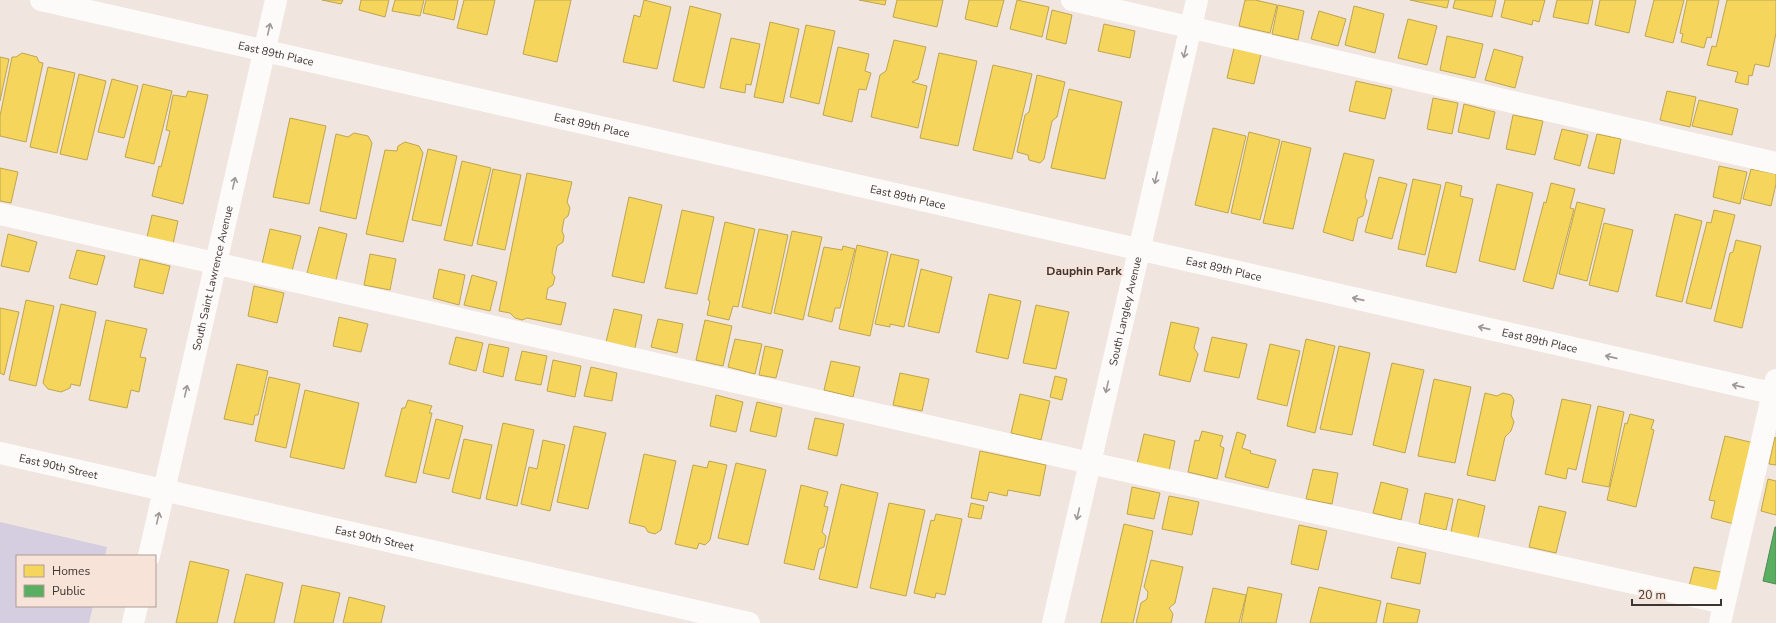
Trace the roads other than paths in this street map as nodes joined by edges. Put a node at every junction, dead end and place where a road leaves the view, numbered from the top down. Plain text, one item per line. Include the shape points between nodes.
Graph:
1 (41, 0) edge
2 (276, 0) edge
3 (1072, 0) edge
4 (1197, 0) edge
5 (1190, 27) junction
6 (264, 52) junction
7 (1776, 163) edge
8 (0, 214) edge
9 (1139, 249) junction
10 (216, 263) junction
11 (1775, 389) edge
12 (0, 453) edge
13 (1090, 463) junction
14 (164, 490) junction
15 (149, 555) edge
16 (137, 607) edge
17 (1722, 613) edge
18 (134, 623) edge
19 (749, 623) edge
20 (1053, 623) edge

1 - 6 street, East 89th Place
6 -> 2 street, South Saint Lawrence Avenue
3 - 5 street
4 - 5 street, South Langley Avenue
5 - 7 street
5 -> 9 street, South Langley Avenue
6 - 9 street, East 89th Place
10 -> 6 street, South Saint Lawrence Avenue
8 - 10 street
11 -> 9 street, East 89th Place
9 -> 13 street, South Langley Avenue
10 - 13 street
14 -> 10 street, South Saint Lawrence Avenue
11 - 17 street
12 - 14 street, East 90th Street
13 - 17 street
13 -> 20 street, South Langley Avenue
15 -> 14 street, South Saint Lawrence Avenue
14 - 19 street, East 90th Street
16 - 18 street

